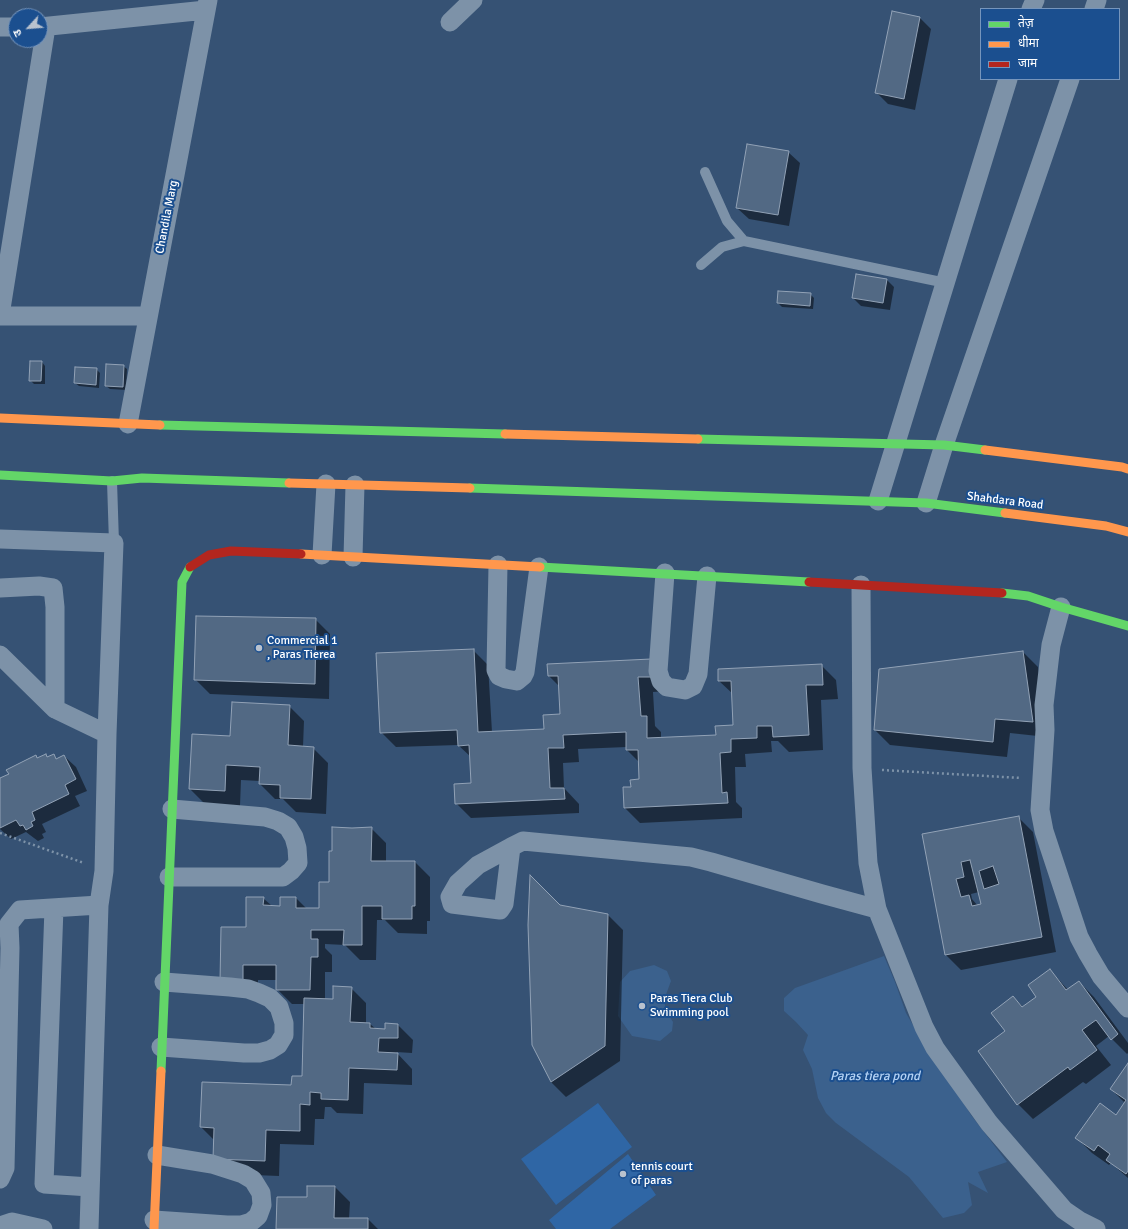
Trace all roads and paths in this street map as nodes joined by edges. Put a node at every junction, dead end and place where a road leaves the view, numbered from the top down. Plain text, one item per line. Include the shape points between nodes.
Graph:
1 (473, 0) edge
2 (207, 5) edge
3 (450, 22) dead end
4 (48, 26) edge
5 (40, 48) edge
6 (1008, 80) edge
7 (1070, 80) edge
8 (705, 172) dead end
9 (744, 241) junction
10 (702, 265) dead end
11 (946, 283) junction
12 (0, 316) edge
13 (148, 316) junction
14 (0, 418) edge
15 (128, 424) junction
16 (896, 445) junction
17 (944, 445) junction
18 (1128, 469) edge
19 (0, 475) edge
20 (112, 481) junction
21 (326, 484) junction
22 (355, 485) junction
23 (878, 502) junction
24 (926, 503) junction
25 (1128, 532) edge
26 (0, 539) edge
27 (114, 543) junction
28 (322, 555) junction
29 (353, 557) junction
30 (498, 565) junction
31 (539, 567) junction
32 (665, 573) junction
33 (707, 576) junction
34 (861, 585) junction
35 (0, 588) edge
36 (1061, 607) junction
37 (1128, 626) edge
38 (0, 655) edge
39 (55, 709) junction
40 (107, 734) junction
41 (862, 768) junction
42 (1042, 779) junction
43 (172, 809) junction
44 (0, 833) edge
45 (511, 847) dead end
46 (104, 871) junction
47 (169, 877) junction
48 (99, 905) junction
49 (54, 908) junction
50 (877, 909) junction
51 (164, 982) junction
52 (1124, 997) edge
53 (162, 1047) junction
54 (157, 1154) junction
55 (0, 1179) edge
56 (90, 1187) junction
57 (154, 1224) edge
58 (0, 1226) edge
59 (42, 1229) edge
60 (88, 1229) edge
61 (1096, 1229) edge

1 - 3 street
2 - 4 street
2 - 13 street, Chandila Marg
5 - 12 street
6 - 11 street
7 - 17 street
8 - 9 lane via 727,221
9 - 10 lane via 722,247
9 - 11 lane
11 - 16 street
12 - 13 street
13 - 15 street, Chandila Marg
14 - 15 street
15 - 16 street
16 - 17 street
16 - 23 street
17 - 18 street
17 - 24 street
19 - 20 street, Shahdara Road
20 - 21 street, Shahdara Road via 142,478
20 - 27 lane
21 - 22 street, Shahdara Road
21 - 28 street
22 - 23 street, Shahdara Road via 818,498
22 - 29 street
23 - 24 street, Shahdara Road
24 - 25 street, Shahdara Road via 1106,526
26 - 27 street
27 - 40 street
28 - 29 street
28 - 43 street via 231,551 209,555 191,566 182,582
29 - 30 street
30 - 31 street
30 - 31 street via 496,670 499,676 517,681 525,672
31 - 32 street
32 - 33 street
32 - 33 street via 658,671 661,681 667,687 684,690 693,686 698,674
33 - 34 street
34 - 36 street via 1021,595
34 - 41 street
35 - 39 street via 53,588
36 - 37 street
36 - 42 street via 1051,645 1044,706
38 - 39 street
39 - 40 street
40 - 46 street
41 - 42 path
41 - 50 street via 868,863
42 - 52 street via 1040,810 1044,831 1080,937 1101,976
43 - 47 street
43 - 47 street via 265,817 278,821 288,827 294,837 298,848 298,863 282,877
44 - 46 path
45 - 50 street via 523,841 691,857
46 - 48 street
47 - 51 street
48 - 49 street
48 - 56 street
49 - 55 street via 20,910 9,924 5,1168
49 - 56 street via 44,1184
50 - 61 street via 935,1048 989,1123 1064,1210
51 - 53 street
51 - 53 street via 248,989 259,993 279,1006 284,1023 284,1035 278,1045 259,1053
53 - 54 street
54 - 57 street
54 - 57 street via 212,1164 244,1174 253,1180 261,1193 262,1205 258,1216 251,1222 241,1224
56 - 60 street
58 - 59 street via 12,1222

